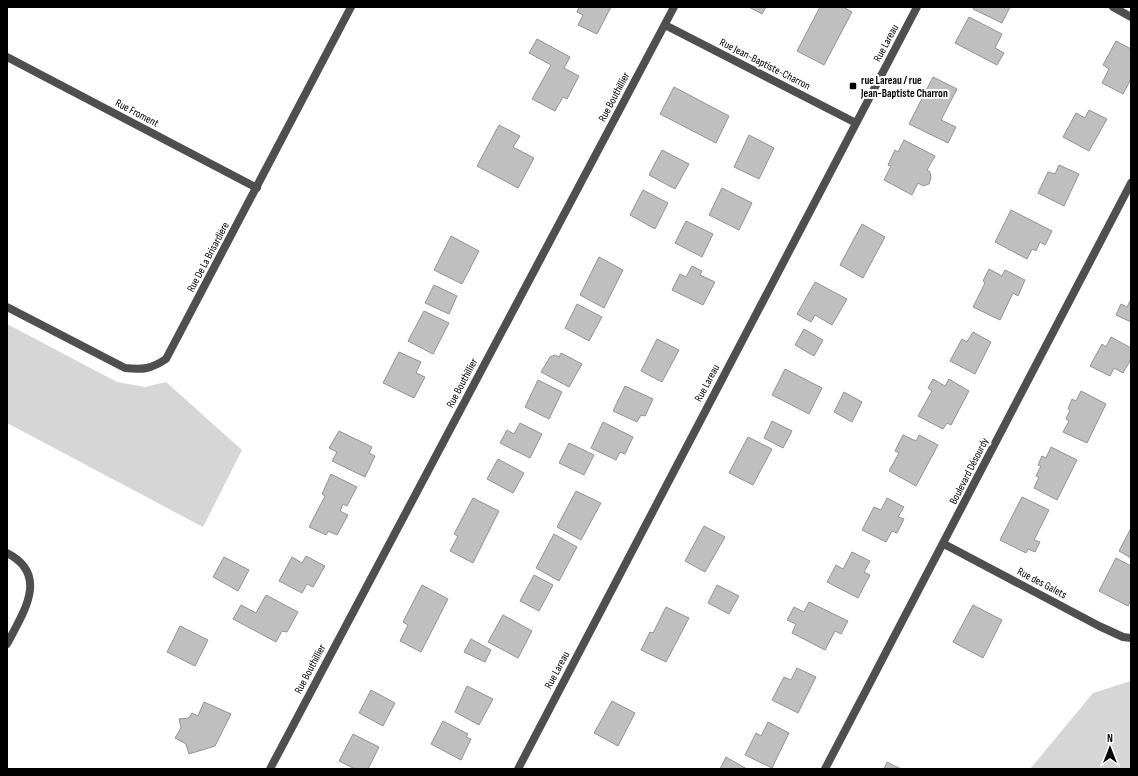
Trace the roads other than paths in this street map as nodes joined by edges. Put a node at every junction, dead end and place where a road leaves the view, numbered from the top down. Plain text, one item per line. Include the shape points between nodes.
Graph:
1 (351, 7) edge
2 (674, 7) edge
3 (917, 7) edge
4 (1113, 7) edge
5 (1131, 16) edge
6 (665, 24) junction
7 (7, 57) edge
8 (856, 123) junction
9 (1131, 183) edge
10 (257, 188) junction
11 (7, 306) edge
12 (944, 544) junction
13 (7, 553) edge
14 (1131, 638) edge
15 (7, 644) edge
16 (270, 769) edge
17 (518, 769) edge
18 (825, 769) edge

1 - 10 street, Rue De La Brisardière
2 - 6 street, Rue Bouthillier
3 - 8 street, Rue Lareau
4 - 5 street
6 - 8 street, Rue Jean-Baptiste-Charron
6 - 16 street, Rue Bouthillier
7 - 10 street, Rue Froment
8 - 17 street, Rue Lareau
9 - 12 street, Boulevard Désourdy
10 - 11 street, Rue De La Brisardière via 175,344 166,359 154,367 139,370 125,368
12 - 14 street, Rue des Galets via 1099,626
12 - 18 street, Boulevard Désourdy
13 - 15 street via 27,568 31,582 28,602

